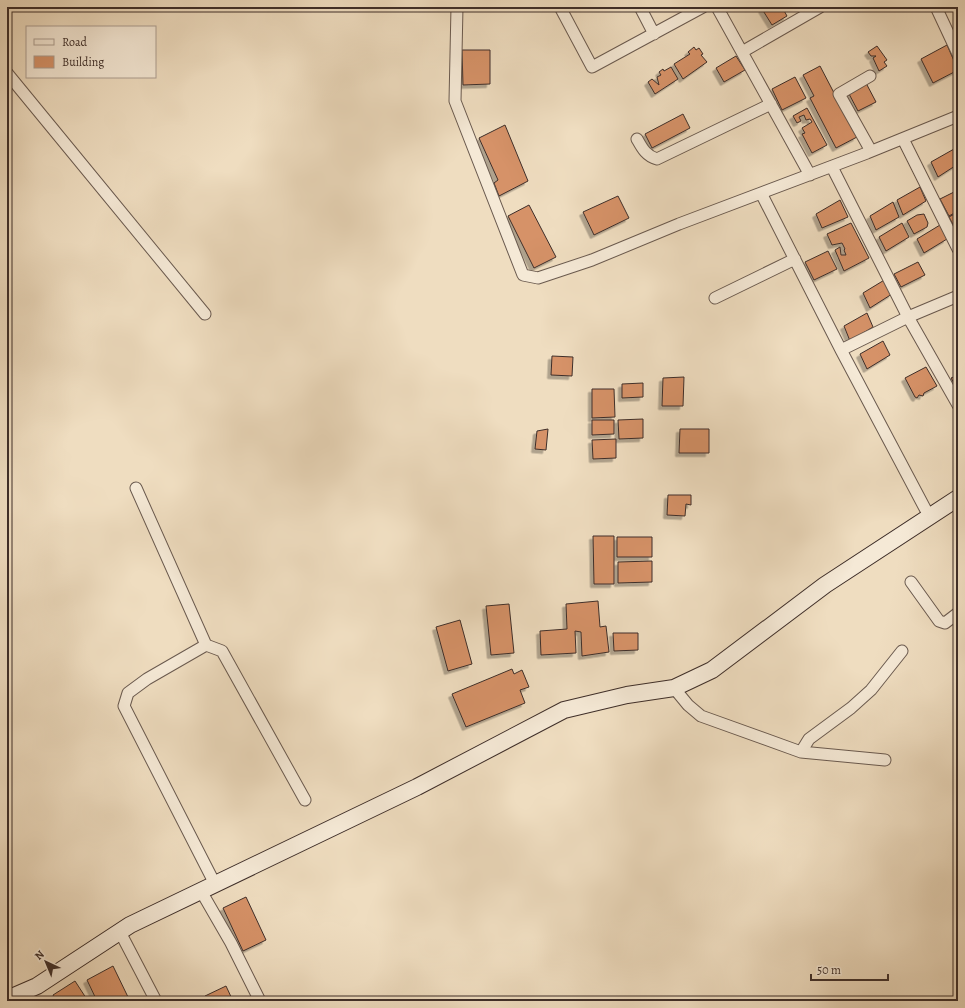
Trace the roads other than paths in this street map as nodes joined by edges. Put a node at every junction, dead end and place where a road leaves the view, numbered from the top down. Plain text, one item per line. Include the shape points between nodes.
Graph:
1 (456, 7) edge
2 (560, 7) edge
3 (640, 7) edge
4 (703, 7) edge
5 (717, 7) edge
6 (820, 7) edge
7 (936, 7) edge
8 (654, 34) junction
9 (742, 52) junction
10 (958, 54) edge
11 (7, 73) edge
12 (870, 76) dead end
13 (771, 104) junction
14 (958, 116) edge
15 (637, 139) dead end
16 (903, 139) junction
17 (871, 152) junction
18 (832, 166) junction
19 (810, 174) junction
20 (762, 193) junction
21 (958, 249) edge
22 (795, 259) junction
23 (958, 296) edge
24 (715, 298) dead end
25 (205, 314) dead end
26 (908, 317) junction
27 (841, 350) junction
28 (958, 405) edge
29 (136, 488) dead end
30 (958, 498) edge
31 (929, 516) junction
32 (911, 582) dead end
33 (958, 613) edge
34 (206, 645) junction
35 (902, 652) dead end
36 (674, 688) junction
37 (801, 752) junction
38 (884, 760) dead end
39 (305, 800) dead end
40 (208, 888) junction
41 (120, 932) junction
42 (17, 998) edge
43 (156, 1001) edge
44 (260, 1001) edge

1 - 20 street via 455,101 523,275 538,278 592,260
2 - 8 street via 592,67
3 - 8 street
4 - 8 street
5 - 9 street
6 - 9 street
7 - 10 street
9 - 13 street
11 - 25 street
12 - 17 street via 840,94
13 - 15 street via 657,159 645,153
13 - 19 street
14 - 16 street
16 - 17 street
16 - 21 street
17 - 18 street
18 - 19 street
18 - 26 street
19 - 20 street
20 - 22 street
22 - 24 street
22 - 27 street
23 - 26 street
26 - 27 street
26 - 28 street
27 - 31 street
29 - 34 street
30 - 31 street
31 - 36 street via 825,585 712,670
32 - 33 street via 939,622 945,623
34 - 39 street via 222,651
34 - 40 street via 128,693 124,706
35 - 37 street via 871,690 809,739
36 - 37 street via 701,716
36 - 40 street via 627,695 564,710 417,787
37 - 38 street
40 - 41 street
40 - 44 street via 231,943
41 - 42 street
41 - 43 street

